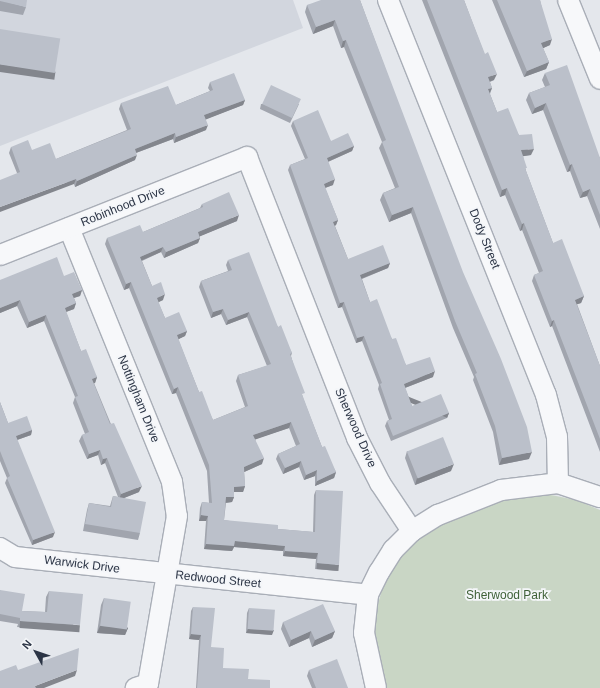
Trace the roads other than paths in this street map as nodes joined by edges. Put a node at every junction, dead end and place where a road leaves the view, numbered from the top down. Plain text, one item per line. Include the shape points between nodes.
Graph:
1 (388, 0) edge
2 (568, 0) edge
3 (600, 80) edge
4 (247, 157) joint
5 (70, 228) junction
6 (0, 255) edge
7 (558, 484) junction
8 (600, 496) edge
9 (412, 531) junction
10 (0, 548) edge
11 (166, 575) junction
12 (368, 595) junction
13 (136, 688) edge
14 (376, 688) edge

1 - 7 street, Dody Street via 546,395 557,437
2 - 3 street
4 - 5 street, Robinhood Drive
4 - 9 street, Sherwood Drive via 357,438 380,483
5 - 6 street, Robinhood Drive
5 - 11 street, Nottingham Drive via 172,482 177,516
7 - 8 street
7 - 9 street via 501,490 438,515
9 - 12 street via 393,550
10 - 11 street, Warwick Drive via 15,557
11 - 12 street, Redwood Street
11 - 13 street, Redwood Street via 148,684
12 - 14 street via 364,633

